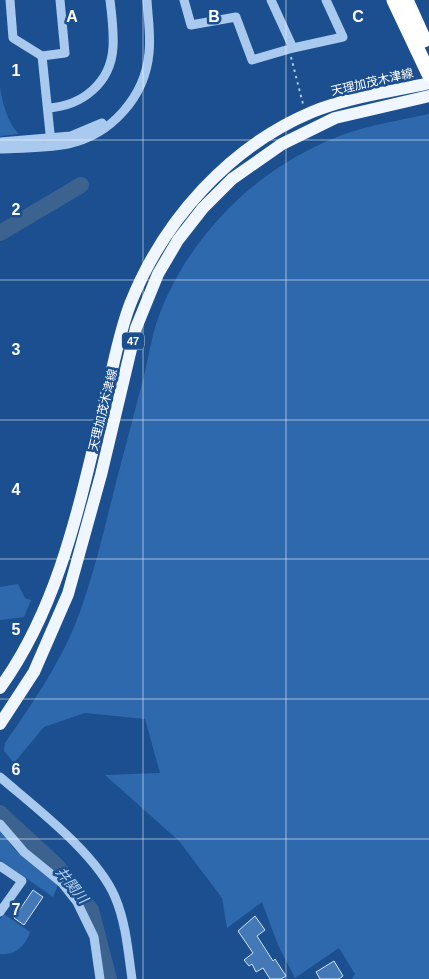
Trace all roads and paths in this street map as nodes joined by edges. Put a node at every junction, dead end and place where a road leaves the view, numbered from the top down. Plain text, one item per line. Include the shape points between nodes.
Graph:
1 (10, 0) edge
2 (60, 0) edge
3 (110, 0) edge
4 (142, 0) edge
5 (147, 0) edge
6 (184, 0) edge
7 (271, 0) edge
8 (326, 0) edge
9 (394, 0) edge
10 (406, 0) edge
11 (291, 48) junction
12 (429, 50) edge
13 (42, 56) junction
14 (429, 74) edge
15 (429, 83) edge
16 (429, 96) edge
17 (303, 104) dead end
18 (48, 108) junction
19 (0, 142) edge
20 (51, 142) junction
21 (0, 149) edge
22 (0, 688) edge
23 (0, 724) edge
24 (0, 777) edge
25 (0, 824) edge
26 (0, 866) edge
27 (0, 912) edge
28 (100, 979) edge
29 (132, 979) edge

1 - 13 street via 13,38
2 - 13 street via 64,53
3 - 18 street via 114,47 104,77 80,100
4 - 20 street via 145,54 140,75 130,95 117,111 96,127
5 - 20 street via 149,55 144,77 134,98 120,116 102,130 81,140
6 - 11 street via 191,25 236,17 252,60
7 - 11 street
8 - 11 street via 343,37
9 - 14 highway
10 - 12 highway
11 - 17 path
13 - 18 street
15 - 22 main road, 天理加茂木津線 / 47 via 336,104 276,131 229,165 176,221 146,270 124,322 62,567 35,631
16 - 23 main road, 天理加茂木津線 / 47 via 335,118 282,144 227,184 178,240 154,282 136,328 68,594 34,672
18 - 20 street
19 - 20 street
20 - 21 street
24 - 29 street via 88,857 105,878 122,917
25 - 28 street via 24,852 62,883 77,902 94,937
26 - 27 street via 22,881

